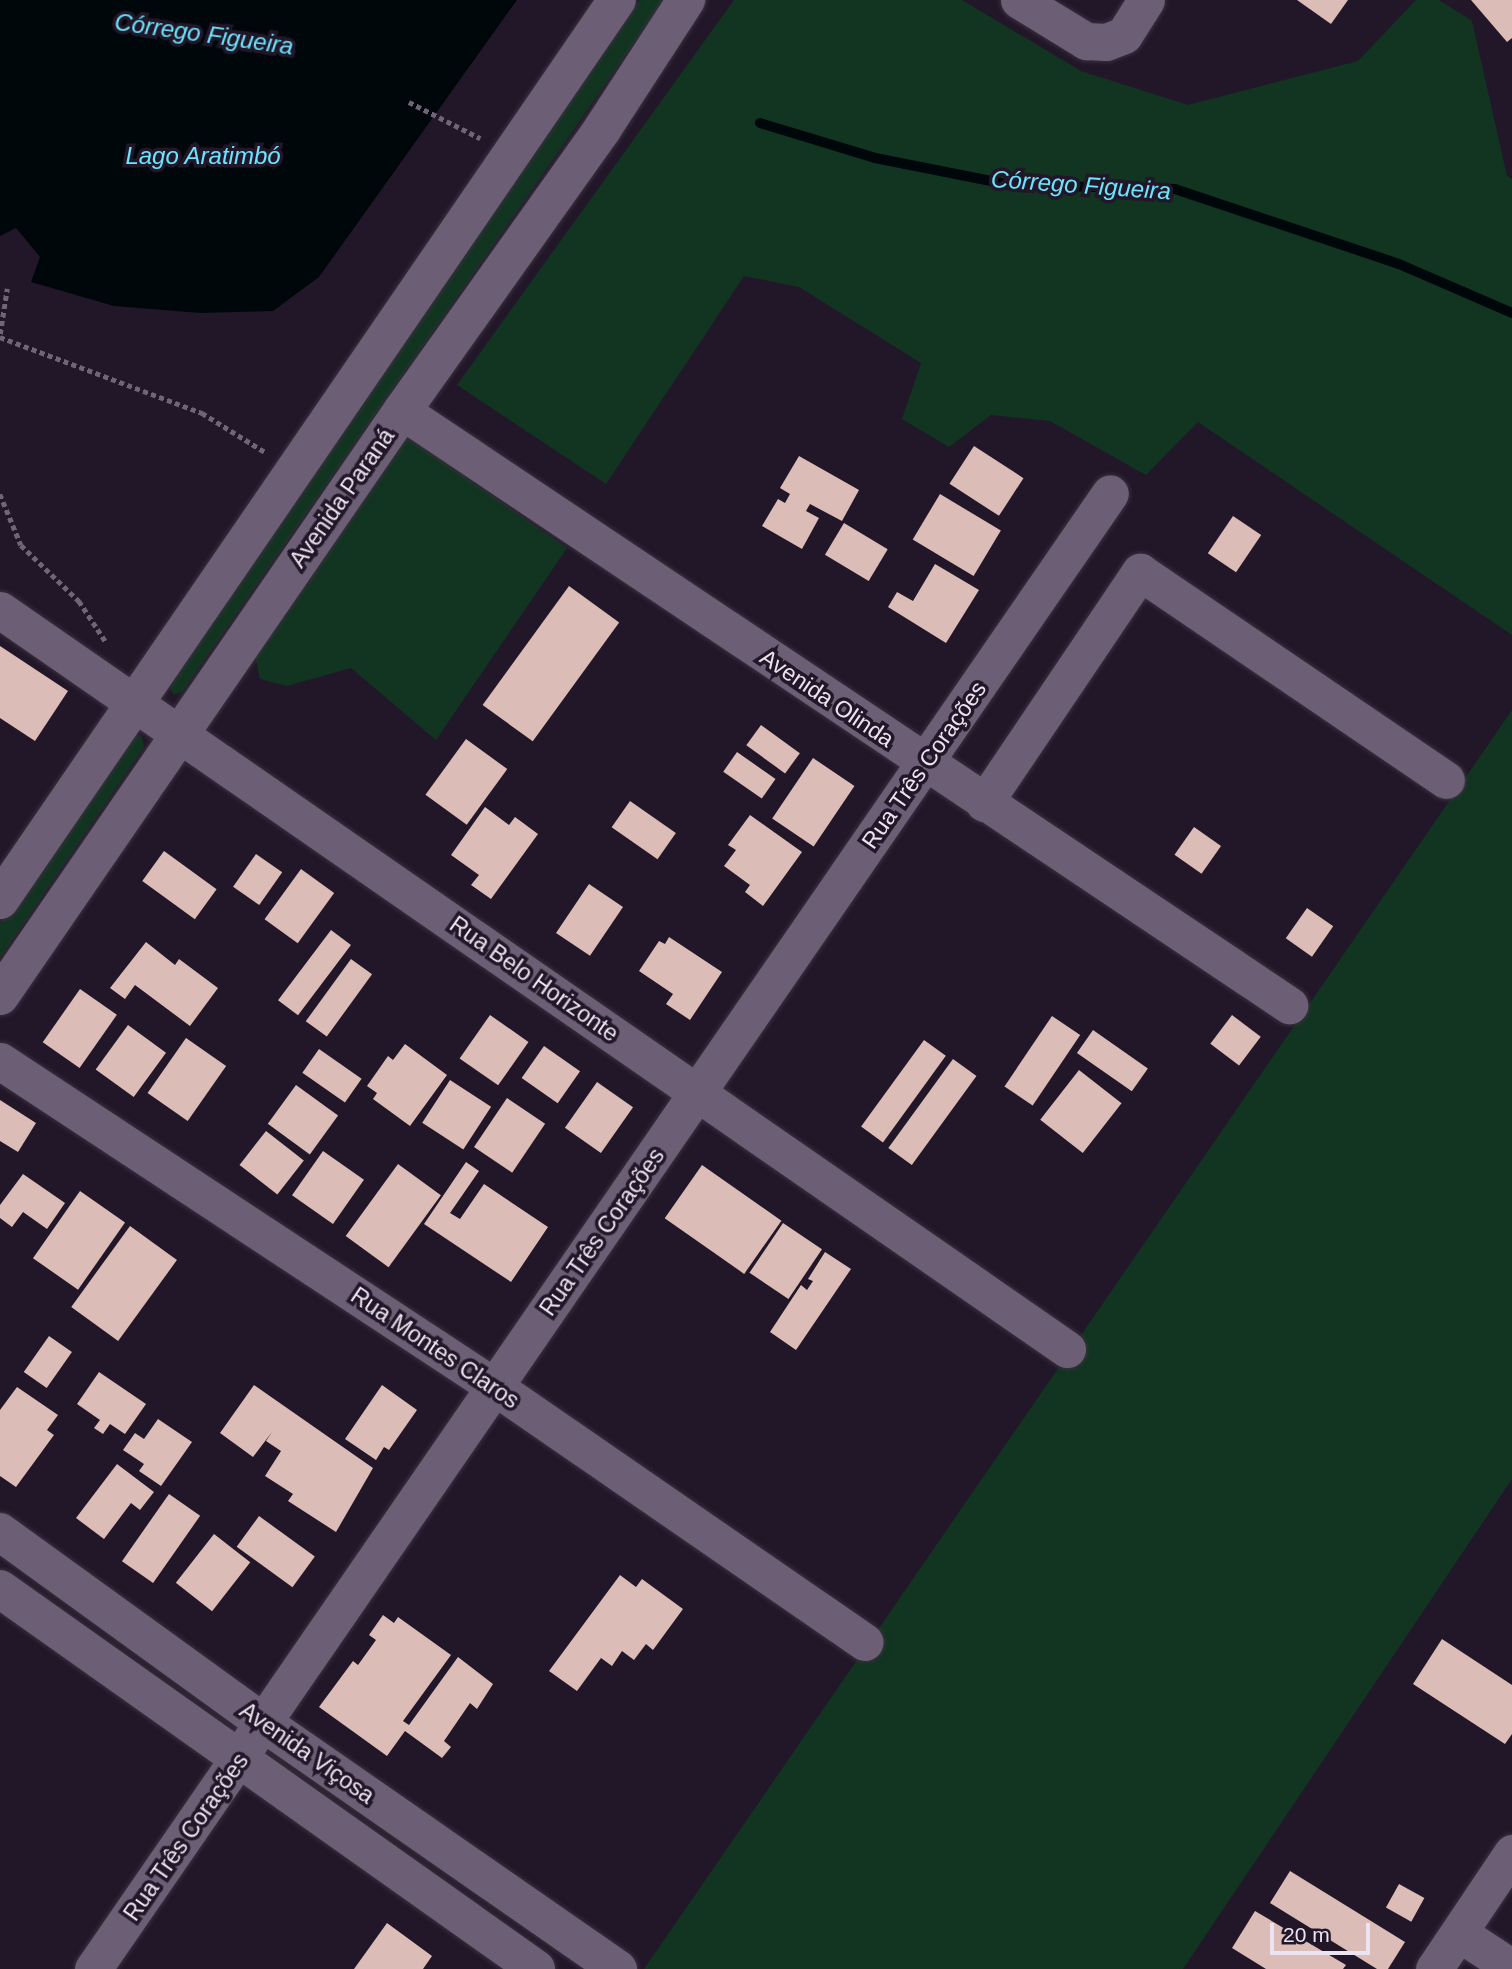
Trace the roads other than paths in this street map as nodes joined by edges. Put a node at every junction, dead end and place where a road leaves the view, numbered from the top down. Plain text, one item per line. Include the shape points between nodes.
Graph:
1 (617, 0) edge
2 (686, 0) edge
3 (1019, 0) edge
4 (1146, 0) edge
5 (402, 411) junction
6 (1110, 493) dead end
7 (0, 610) edge
8 (136, 705) junction
9 (180, 734) junction
10 (924, 764) junction
11 (1446, 780) dead end
12 (984, 803) junction
13 (0, 900) edge
14 (0, 996) edge
15 (1289, 1005) dead end
16 (0, 1061) edge
17 (698, 1092) junction
18 (1067, 1349) dead end
19 (495, 1387) junction
20 (0, 1532) edge
21 (0, 1590) edge
22 (865, 1642) dead end
23 (265, 1724) junction
24 (239, 1762) junction
25 (1512, 1853) edge
26 (1459, 1933) junction
27 (1512, 1968) edge
28 (93, 1969) edge
29 (536, 1969) edge
30 (618, 1969) edge
31 (1434, 1969) edge

1 - 8 main road
2 - 5 main road, Avenida Paraná via 603,128
3 - 4 street via 1086,41 1105,42 1124,35
5 - 9 main road, Avenida Paraná
5 - 10 street, Avenida Olinda
6 - 10 street, Rua Três Corações
7 - 8 street, Rua Belo Horizonte
8 - 9 street, Rua Belo Horizonte
8 - 13 main road
9 - 14 main road, Avenida Paraná
9 - 17 street, Rua Belo Horizonte
10 - 12 street, Avenida Olinda
10 - 17 street, Rua Três Corações
11 - 12 street via 1140,572
12 - 15 street, Avenida Olinda
16 - 19 street, Rua Montes Claros
17 - 18 street, Rua Belo Horizonte
17 - 19 street, Rua Três Corações
19 - 22 street, Rua Montes Claros
19 - 23 street, Rua Três Corações
20 - 23 main road, Avenida Viçosa
21 - 24 main road, Avenida Viçosa
23 - 24 street, Rua Três Corações
23 - 30 main road, Avenida Viçosa
24 - 28 street, Rua Três Corações
24 - 29 main road, Avenida Viçosa
25 - 26 street
26 - 27 street
26 - 31 street

